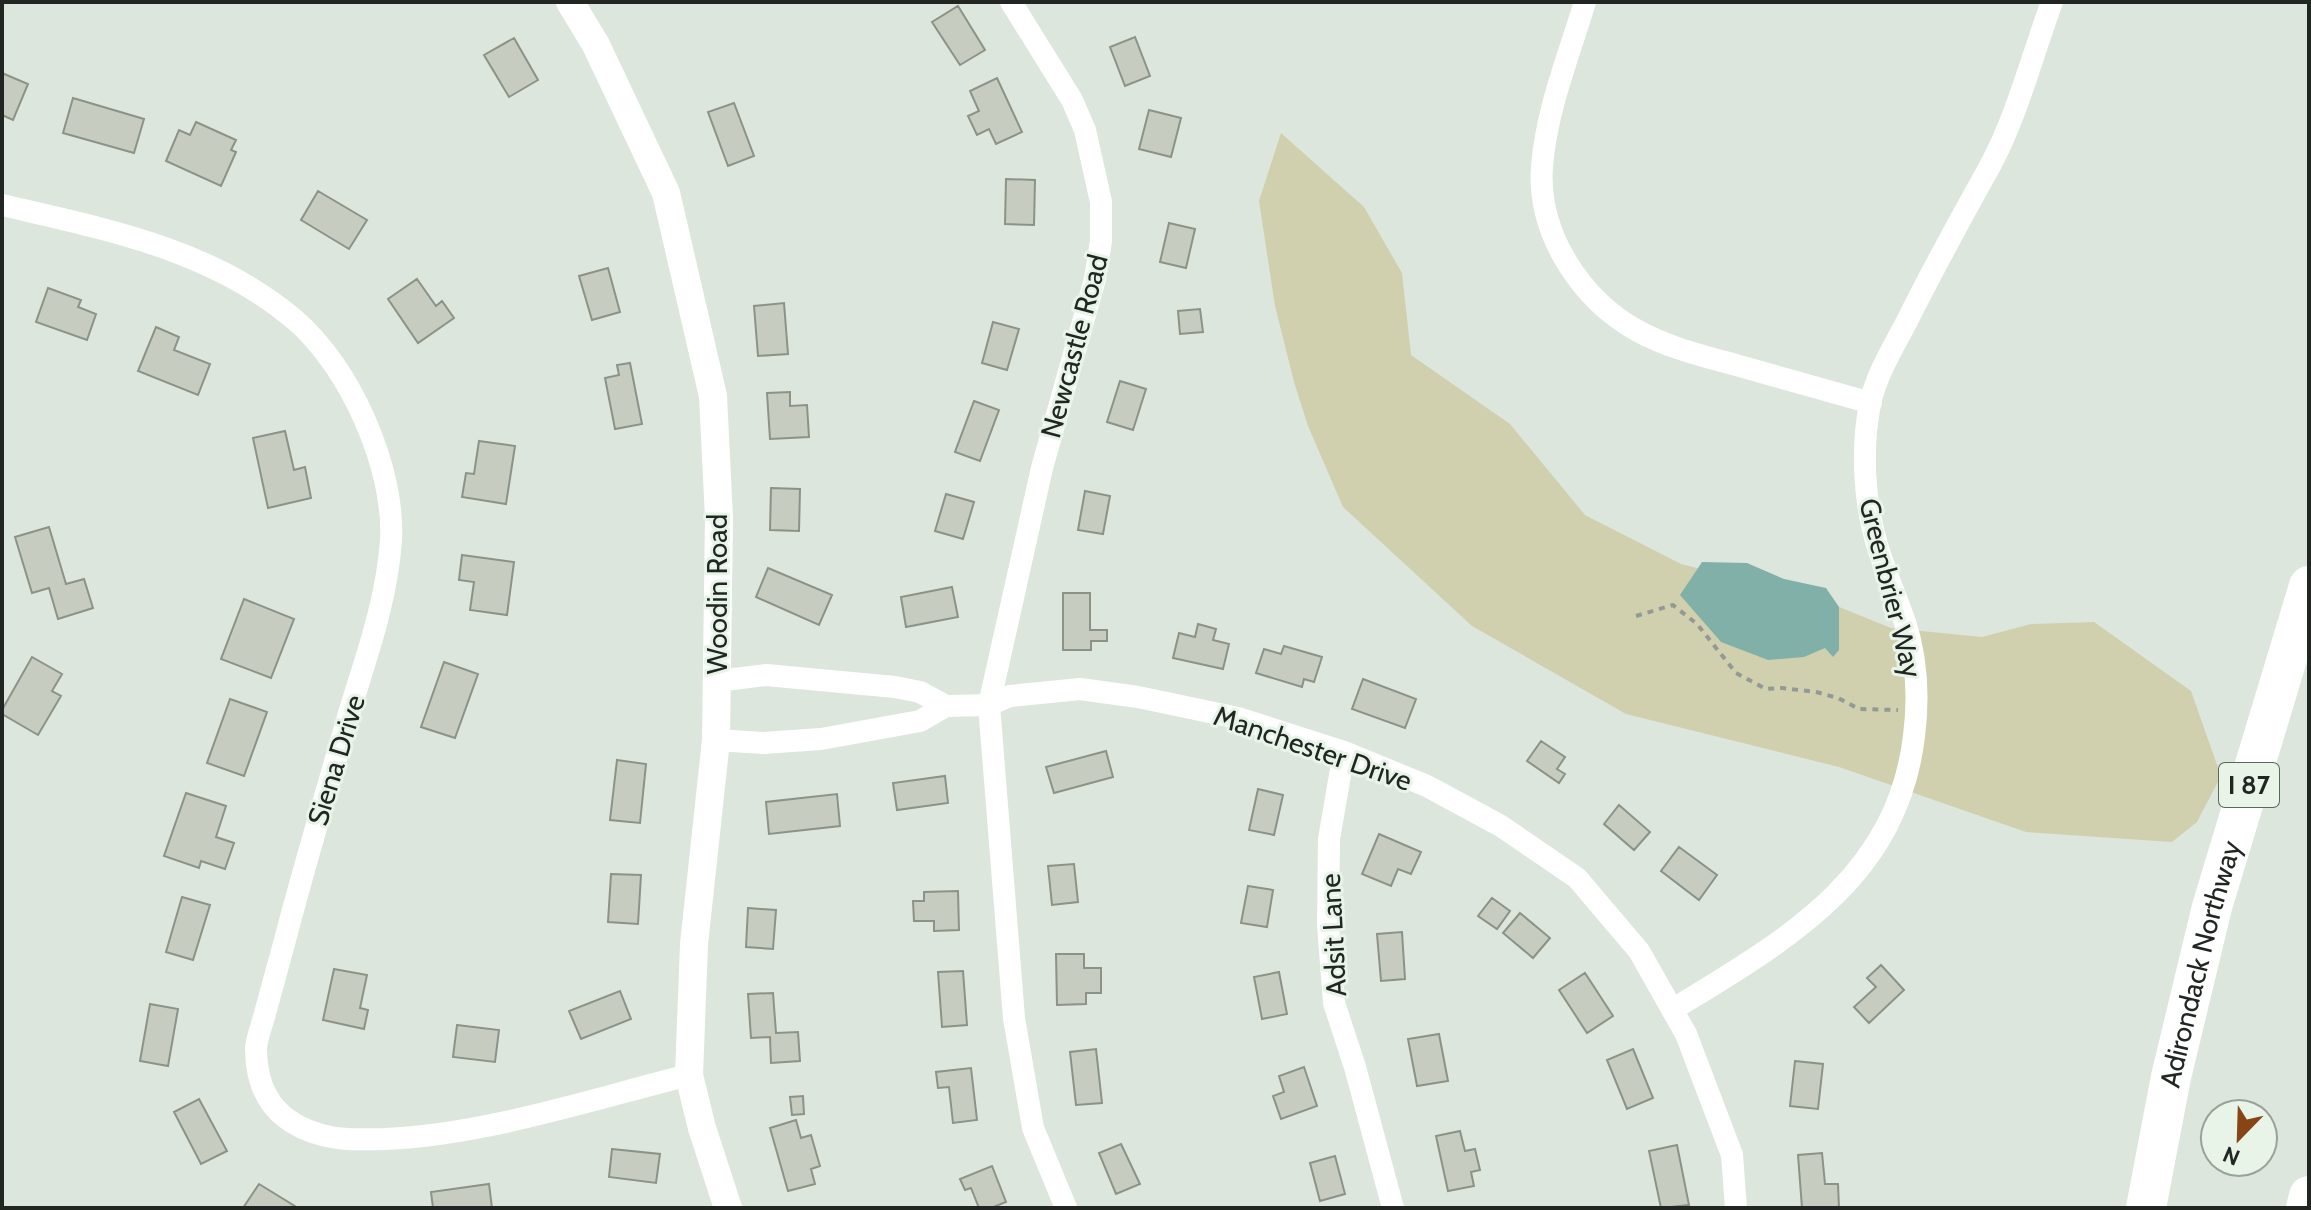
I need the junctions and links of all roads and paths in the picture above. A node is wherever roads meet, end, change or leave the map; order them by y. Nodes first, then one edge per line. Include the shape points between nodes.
1 (570, 2) edge
2 (1011, 2) edge
3 (1585, 2) edge
4 (2052, 2) edge
5 (2, 205) edge
6 (1871, 403) junction
7 (2309, 586) edge
8 (1636, 616) dead end
9 (717, 681) junction
10 (989, 705) junction
11 (946, 706) junction
12 (1916, 710) junction
13 (716, 740) junction
14 (1344, 752) junction
15 (2193, 985) junction
16 (1672, 1010) junction
17 (689, 1075) junction
18 (2309, 1196) edge
19 (728, 1208) edge
20 (1066, 1208) edge
21 (1393, 1208) edge
22 (1736, 1208) edge
23 (2120, 1208) edge
24 (2146, 1208) edge
25 (2306, 1208) edge

1 - 9 street, Woodin Road via 666,193 713,396 719,518
2 - 10 street, Newcastle Road via 1085,130 1101,202 1101,241 1042,468
3 - 6 street via 1548,126 1542,170 1550,228 1565,261 1586,289 1638,331 1680,349
4 - 6 street, Greenbrier Way via 1991,164 1894,345
5 - 17 street, Siena Drive via 178,251 251,288 321,346 366,418 389,500 391,539 382,603 256,1046 262,1085 280,1116 324,1136 349,1140 416,1137
6 - 12 street, Greenbrier Way via 1866,496 1917,674
7 - 15 highway, Adirondack Northway / I 87
8 - 12 path via 1673,605 1697,624 1736,673 1766,689 1816,692 1859,709
9 - 11 street, Manchester Drive via 766,675 895,687 920,692
9 - 13 street, Woodin Road
10 - 11 street, Manchester Drive
10 - 14 street, Manchester Drive via 1010,696 1080,689 1238,718
10 - 20 street via 1014,1018 1033,1128
11 - 13 street, Manchester Drive via 920,721 821,739
12 - 16 street, Greenbrier Way via 1904,788 1889,826 1864,861 1822,909 1789,936
13 - 17 street, Woodin Road via 694,944
14 - 16 street, Manchester Drive via 1440,793 1501,826 1577,878 1639,951
14 - 21 street, Adsit Lane via 1329,839 1334,1003
15 - 23 highway via 2174,1029
15 - 24 highway, Adirondack Northway / I 87
16 - 22 street, Manchester Drive via 1732,1155
17 - 19 street, Woodin Road
18 - 25 highway

